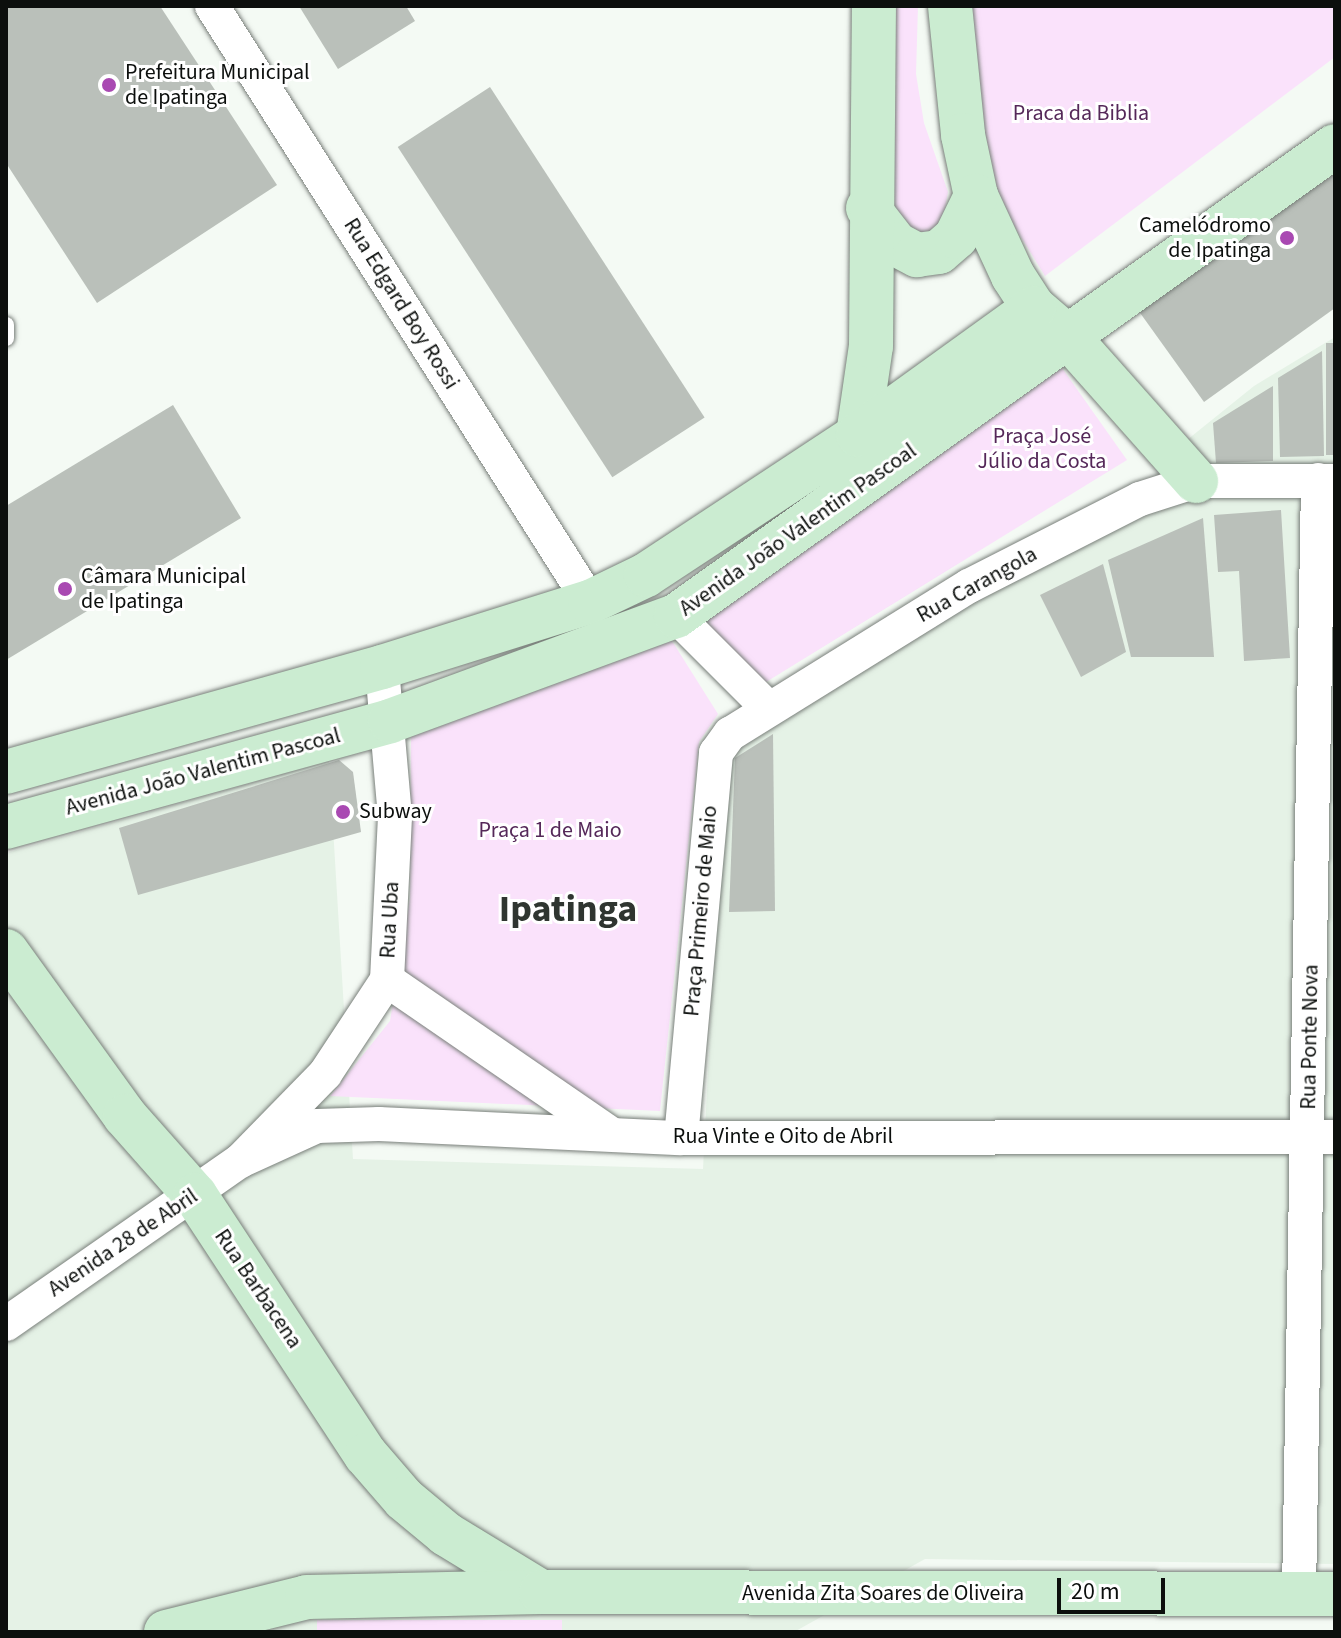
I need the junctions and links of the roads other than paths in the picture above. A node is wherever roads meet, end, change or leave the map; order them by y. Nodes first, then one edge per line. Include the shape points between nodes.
1 (212, 6) edge
2 (874, 6) edge
3 (950, 6) edge
4 (1335, 146) edge
5 (976, 196) junction
6 (868, 208) junction
7 (1034, 308) junction
8 (6, 325) edge
9 (6, 338) edge
10 (1070, 339) junction
11 (858, 435) junction
12 (1326, 480) edge
13 (1196, 481) junction
14 (590, 602) junction
15 (676, 616) junction
16 (382, 667) junction
17 (767, 707) junction
18 (390, 721) junction
19 (6, 772) edge
20 (6, 827) edge
21 (6, 951) edge
22 (387, 980) junction
23 (611, 1134) junction
24 (1322, 1137) edge
25 (681, 1138) junction
26 (240, 1161) junction
27 (195, 1195) junction
28 (9, 1314) edge
29 (541, 1592) junction
30 (1317, 1594) edge
31 (623, 1595) junction
32 (296, 1615) edge
33 (166, 1632) edge
34 (652, 1632) edge

1 - 14 street, Rua Edgard Boy Rossi
2 - 6 street
3 - 5 street via 959,111
4 - 10 street, Avenida João Valentim Pascoal
5 - 6 street via 956,237 939,252 917,255 896,244
5 - 7 street
6 - 11 street via 871,346
7 - 10 street
7 - 11 street, Avenida João Valentim Pascoal
8 - 9 lane
10 - 13 street
10 - 15 street, Avenida João Valentim Pascoal
11 - 14 street, Avenida João Valentim Pascoal via 646,575
12 - 13 street, Rua Carangola
12 - 24 street, Rua Ponte Nova
13 - 17 street, Rua Carangola via 1140,499 969,586
14 - 16 street, Avenida João Valentim Pascoal
15 - 17 street
15 - 18 street, Avenida João Valentim Pascoal
16 - 18 street, Rua Uba
16 - 19 street, Avenida João Valentim Pascoal
17 - 25 street, Praça Primeiro de Maio via 730,734 716,753
18 - 20 street, Avenida João Valentim Pascoal
18 - 22 street, Rua Uba via 395,817
21 - 27 street, Rua Barbacena via 125,1116
22 - 23 street
22 - 26 street, Rua Uba via 325,1074
23 - 25 street, Rua Vinte e Oito de Abril
23 - 26 street, Rua Vinte e Oito de Abril via 317,1126
24 - 25 street, Rua Vinte e Oito de Abril
24 - 30 street, Rua Ponte Nova
26 - 27 street, Avenida 28 de Abril
27 - 28 street, Avenida 28 de Abril
27 - 29 street, Rua Barbacena via 366,1455 394,1488 446,1534
29 - 31 street, Avenida Zita Soares de Oliveira
29 - 32 street, Avenida Zita Soares de Oliveira
30 - 31 street, Avenida Zita Soares de Oliveira
31 - 34 street
32 - 33 street, Avenida Zita Soares de Oliveira

